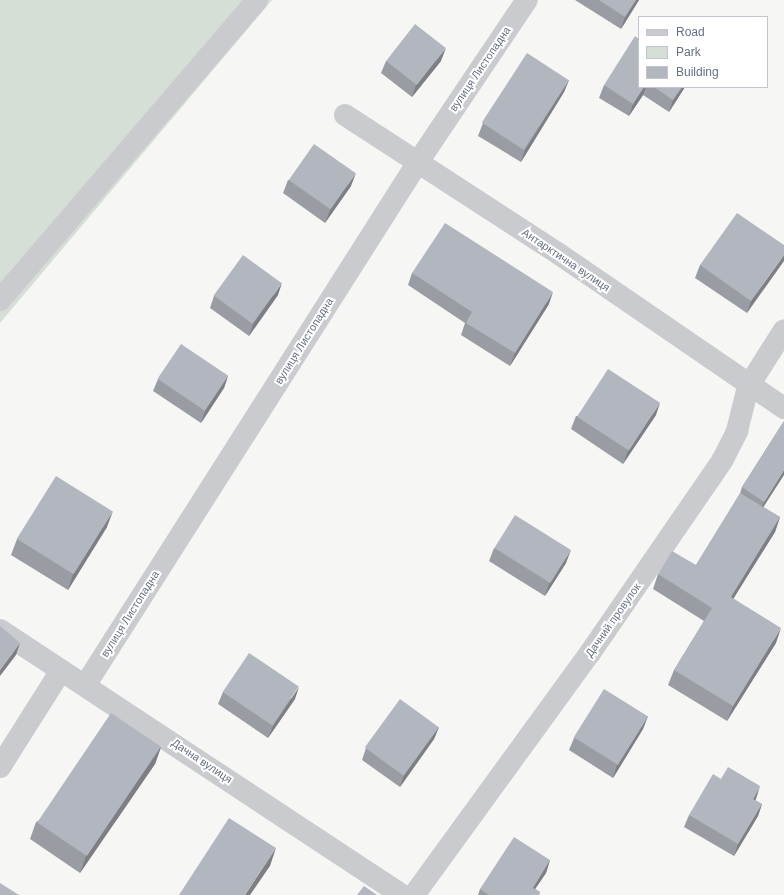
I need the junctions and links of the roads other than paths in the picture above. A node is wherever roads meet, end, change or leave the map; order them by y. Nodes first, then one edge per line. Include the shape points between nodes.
1 (257, 0) edge
2 (527, 0) edge
3 (345, 115) dead end
4 (418, 162) junction
5 (3, 290) edge
6 (784, 330) edge
7 (748, 387) junction
8 (784, 408) edge
9 (0, 630) edge
10 (60, 672) junction
11 (86, 684) junction
12 (0, 767) edge
13 (402, 895) edge
14 (414, 895) edge

1 - 5 street
2 - 4 street, вулиця Листопадна
3 - 4 street, Антарктична вулиця
4 - 7 street, Антарктична вулиця via 559,254
4 - 11 street, вулиця Листопадна
6 - 7 street, Дачний провулок
7 - 8 street, Антарктична вулиця
7 - 14 street, Дачний провулок via 738,431 722,461 590,653
9 - 10 street, Дачна вулиця
10 - 11 street, Дачна вулиця
10 - 12 street
11 - 13 street, Дачна вулиця

